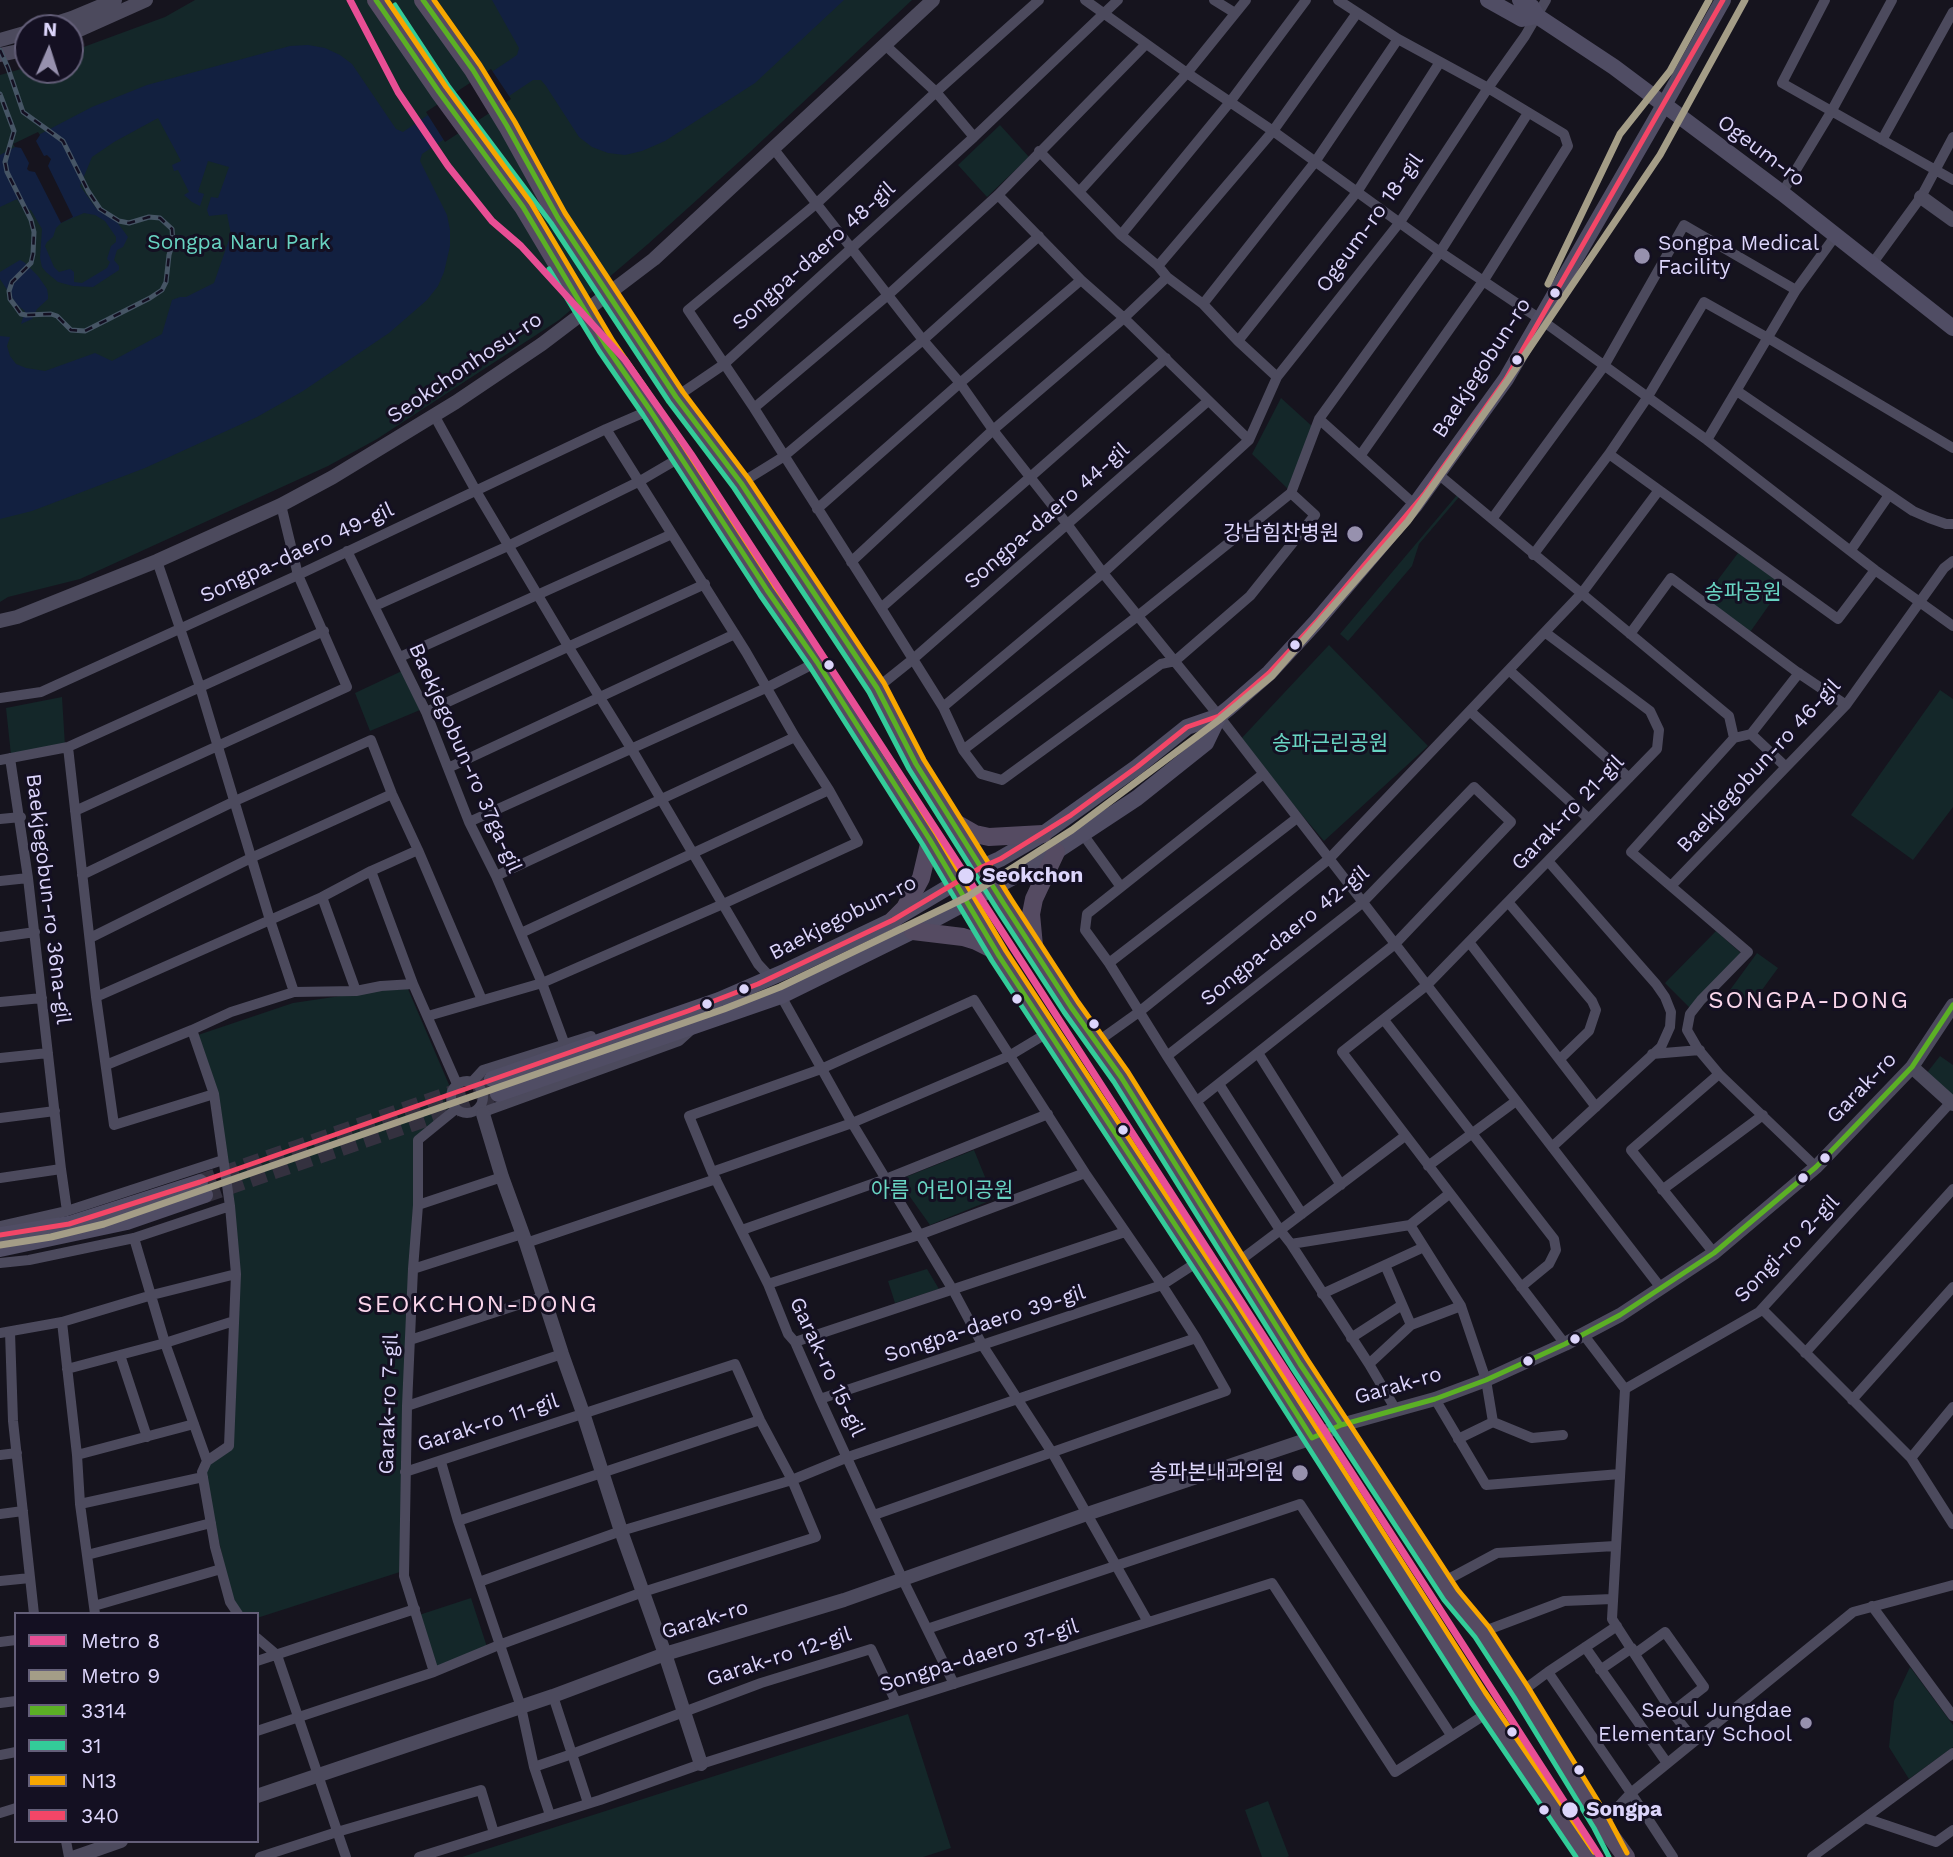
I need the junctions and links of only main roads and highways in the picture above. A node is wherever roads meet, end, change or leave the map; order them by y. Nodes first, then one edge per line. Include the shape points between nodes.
1 (376, 0) edge
2 (423, 0) edge
3 (1488, 0) edge
4 (1520, 0) edge
5 (1723, 0) edge
6 (1537, 16) junction
7 (1664, 105) junction
8 (1953, 328) edge
9 (1219, 716) junction
10 (951, 820) junction
11 (1043, 834) junction
12 (930, 840) junction
13 (1056, 852) junction
14 (982, 867) junction
15 (955, 883) junction
16 (994, 887) junction
17 (967, 902) junction
18 (893, 920) junction
19 (912, 931) junction
20 (1034, 950) junction
21 (996, 951) junction
22 (692, 1019) junction
23 (495, 1087) tunnel mouth
24 (0, 1235) edge
25 (0, 1249) edge
26 (1602, 1824) junction
27 (1587, 1857) edge
28 (1619, 1857) edge
29 (1626, 1857) edge

1 - 12 main road via 523,207 606,346
2 - 10 main road via 473,70 558,218 608,294 877,688
3 - 6 main road, Ogeum-ro via 1522,19
4 - 6 main road, Ogeum-ro
5 - 7 main road, Baekjegobun-ro
6 - 7 main road, Ogeum-ro
7 - 8 main road, Ogeum-ro
7 - 9 main road, Baekjegobun-ro via 1506,379 1438,474 1316,622 1269,673
9 - 11 main road, Baekjegobun-ro via 1187,727
9 - 13 main road, Baekjegobun-ro via 1196,753
10 - 11 main road via 989,837
10 - 14 main road
11 - 14 main road, Baekjegobun-ro
12 - 15 main road
12 - 18 main road via 921,877 905,908
13 - 16 main road, Baekjegobun-ro
13 - 20 main road via 1034,899
14 - 15 main road, Baekjegobun-ro
14 - 16 main road
15 - 17 main road
15 - 18 main road, Baekjegobun-ro
16 - 17 main road, Baekjegobun-ro
16 - 20 main road
17 - 19 main road, Baekjegobun-ro
17 - 21 main road
18 - 22 main road, Baekjegobun-ro
19 - 21 main road via 963,937
19 - 22 main road, Baekjegobun-ro via 781,996
20 - 26 main road via 1451,1595 1521,1692
21 - 27 main road
22 - 23 main road, Baekjegobun-ro
24 - 25 main road via 69,1223 202,1189 127,1222
26 - 28 main road
26 - 29 main road

